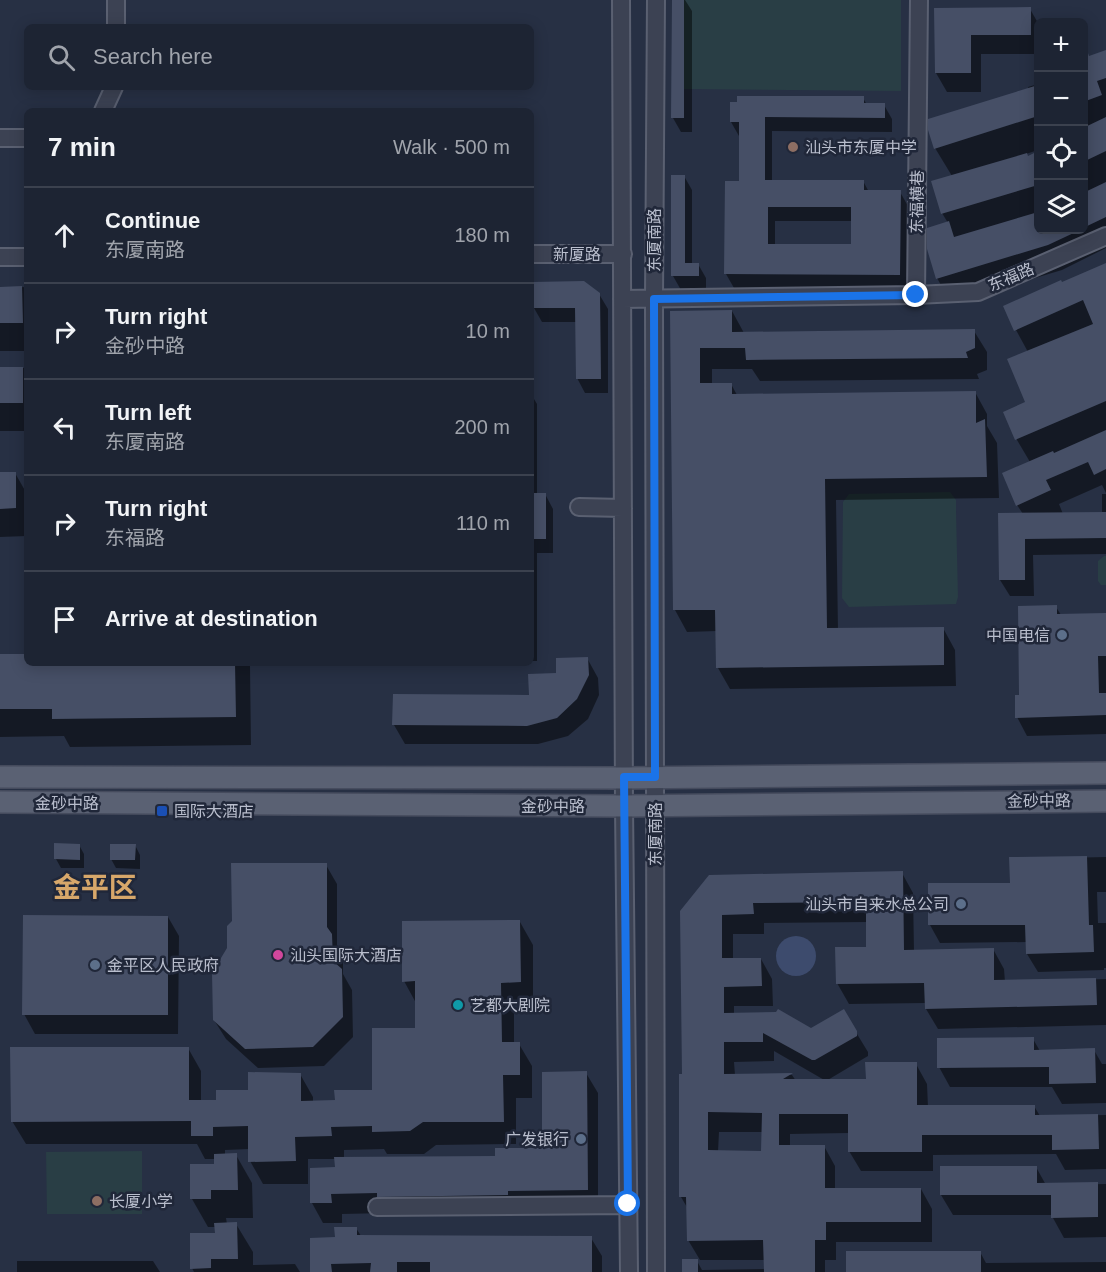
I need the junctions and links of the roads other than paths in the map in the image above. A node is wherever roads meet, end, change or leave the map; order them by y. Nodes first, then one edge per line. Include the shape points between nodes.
1 (116, 0) edge
2 (621, 0) edge
3 (656, 0) edge
4 (919, 0) edge
5 (116, 24) edge
6 (113, 90) edge
7 (104, 108) edge
8 (0, 138) edge
9 (24, 138) edge
10 (1106, 236) edge
11 (534, 254) edge
12 (623, 254) junction
13 (0, 257) edge
14 (24, 257) edge
15 (916, 295) junction
16 (622, 298) junction
17 (654, 299) junction
18 (579, 507) dead end
19 (623, 508) junction
20 (1106, 773) edge
21 (0, 777) edge
22 (624, 777) junction
23 (655, 777) junction
24 (1106, 801) edge
25 (0, 802) edge
26 (624, 806) junction
27 (655, 806) junction
28 (628, 1204) junction
29 (377, 1207) dead end
30 (629, 1272) edge
31 (656, 1272) edge

1 - 5 street
2 - 12 street, 东厦南路
3 - 17 street, 东厦南路
4 - 15 street, 东福横巷
6 - 7 street
8 - 9 street
10 - 15 street, 东福路 via 978,292
11 - 12 street, 新厦路
12 - 16 street, 东厦南路
13 - 14 street
15 - 17 street, 东福路
16 - 17 street, 东福路
16 - 19 street, 东厦南路
17 - 23 street, 东厦南路
18 - 19 street
19 - 22 street, 东厦南路
20 - 23 main road, 金砂中路
21 - 22 main road, 金砂中路
22 - 23 main road, 金砂中路
22 - 26 street, 东厦南路
23 - 27 street, 东厦南路
24 - 27 main road, 金砂中路
25 - 26 main road, 金砂中路
26 - 27 main road, 金砂中路
26 - 28 street, 东厦南路
27 - 31 street, 东厦南路
28 - 29 street
28 - 30 street, 东厦南路

